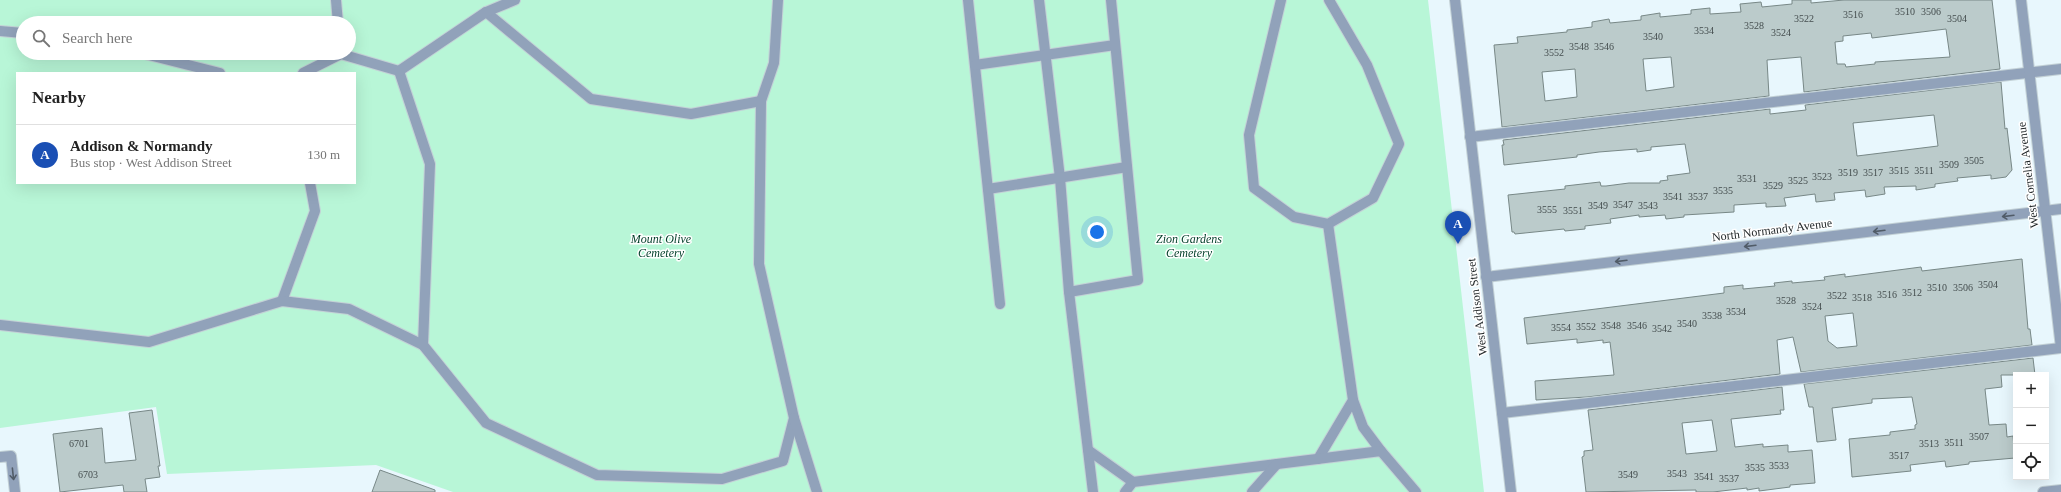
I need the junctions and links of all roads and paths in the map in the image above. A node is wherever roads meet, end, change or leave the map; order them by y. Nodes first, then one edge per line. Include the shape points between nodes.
1 (336, 0) edge
2 (515, 0) edge
3 (778, 0) edge
4 (968, 0) edge
5 (1039, 0) edge
6 (1111, 0) edge
7 (1281, 0) edge
8 (1329, 0) edge
9 (1454, 0) edge
10 (2021, 0) edge
11 (486, 12) junction
12 (337, 16) edge
13 (0, 31) edge
14 (16, 32) edge
15 (1115, 45) junction
16 (1046, 56) junction
17 (356, 58) edge
18 (169, 60) edge
19 (328, 60) edge
20 (975, 65) junction
21 (2061, 69) edge
22 (399, 71) junction
23 (216, 72) edge
24 (305, 72) edge
25 (2029, 73) junction
26 (761, 101) junction
27 (1470, 137) junction
28 (1127, 167) junction
29 (1060, 178) junction
30 (310, 184) edge
31 (988, 189) junction
32 (2061, 209) edge
33 (2045, 211) junction
34 (1328, 224) junction
35 (1486, 277) junction
36 (1069, 292) junction
37 (282, 301) junction
38 (1000, 304) dead end
39 (0, 325) edge
40 (423, 345) junction
41 (2061, 348) edge
42 (1353, 400) junction
43 (1502, 413) junction
44 (794, 418) junction
45 (1088, 450) junction
46 (1381, 451) junction
47 (0, 457) edge
48 (1318, 459) junction
49 (1277, 464) junction
50 (1133, 482) junction
51 (2061, 490) edge
52 (15, 492) edge
53 (817, 492) edge
54 (1093, 492) edge
55 (1125, 492) edge
56 (1252, 492) edge
57 (1416, 492) edge
58 (1511, 492) edge
59 (2042, 492) edge

1 - 12 street
2 - 11 street
3 - 26 street via 774,63
4 - 20 street
5 - 16 street
6 - 15 street
7 - 34 street via 1249,135 1254,188 1294,217
8 - 34 street via 1367,65 1398,144 1373,198
9 - 27 street, West Addison Street
10 - 25 street, West Cornelia Avenue
11 - 22 street
11 - 26 street via 591,99 691,114
13 - 14 street
15 - 16 street
15 - 28 street
16 - 20 street
16 - 29 street
17 - 22 street
18 - 23 street
19 - 24 street
20 - 31 street
21 - 25 street
22 - 40 street via 430,164
25 - 27 street
25 - 33 street, West Cornelia Avenue
26 - 44 street via 759,264
27 - 35 street, West Addison Street
28 - 29 street
28 - 36 street via 1138,280
29 - 31 street
29 - 36 street
30 - 37 street via 315,211
31 - 38 street
32 - 33 street, North Normandy Avenue
33 -> 35 street, North Normandy Avenue
33 - 41 street, West Cornelia Avenue
34 - 42 street
35 - 43 street, West Addison Street
36 - 45 street
37 - 39 street via 149,342
37 - 40 street via 349,309
40 - 44 street via 486,423 597,475 722,479 783,461
41 - 43 street
42 - 46 street via 1363,427
42 - 48 street
43 - 58 street, West Addison Street
44 - 53 street
45 - 50 street
45 - 54 street
46 - 48 street
46 - 57 street
47 -> 52 street via 11,456
48 - 49 street
49 - 50 street
49 - 56 street
50 - 55 street
51 - 59 street

